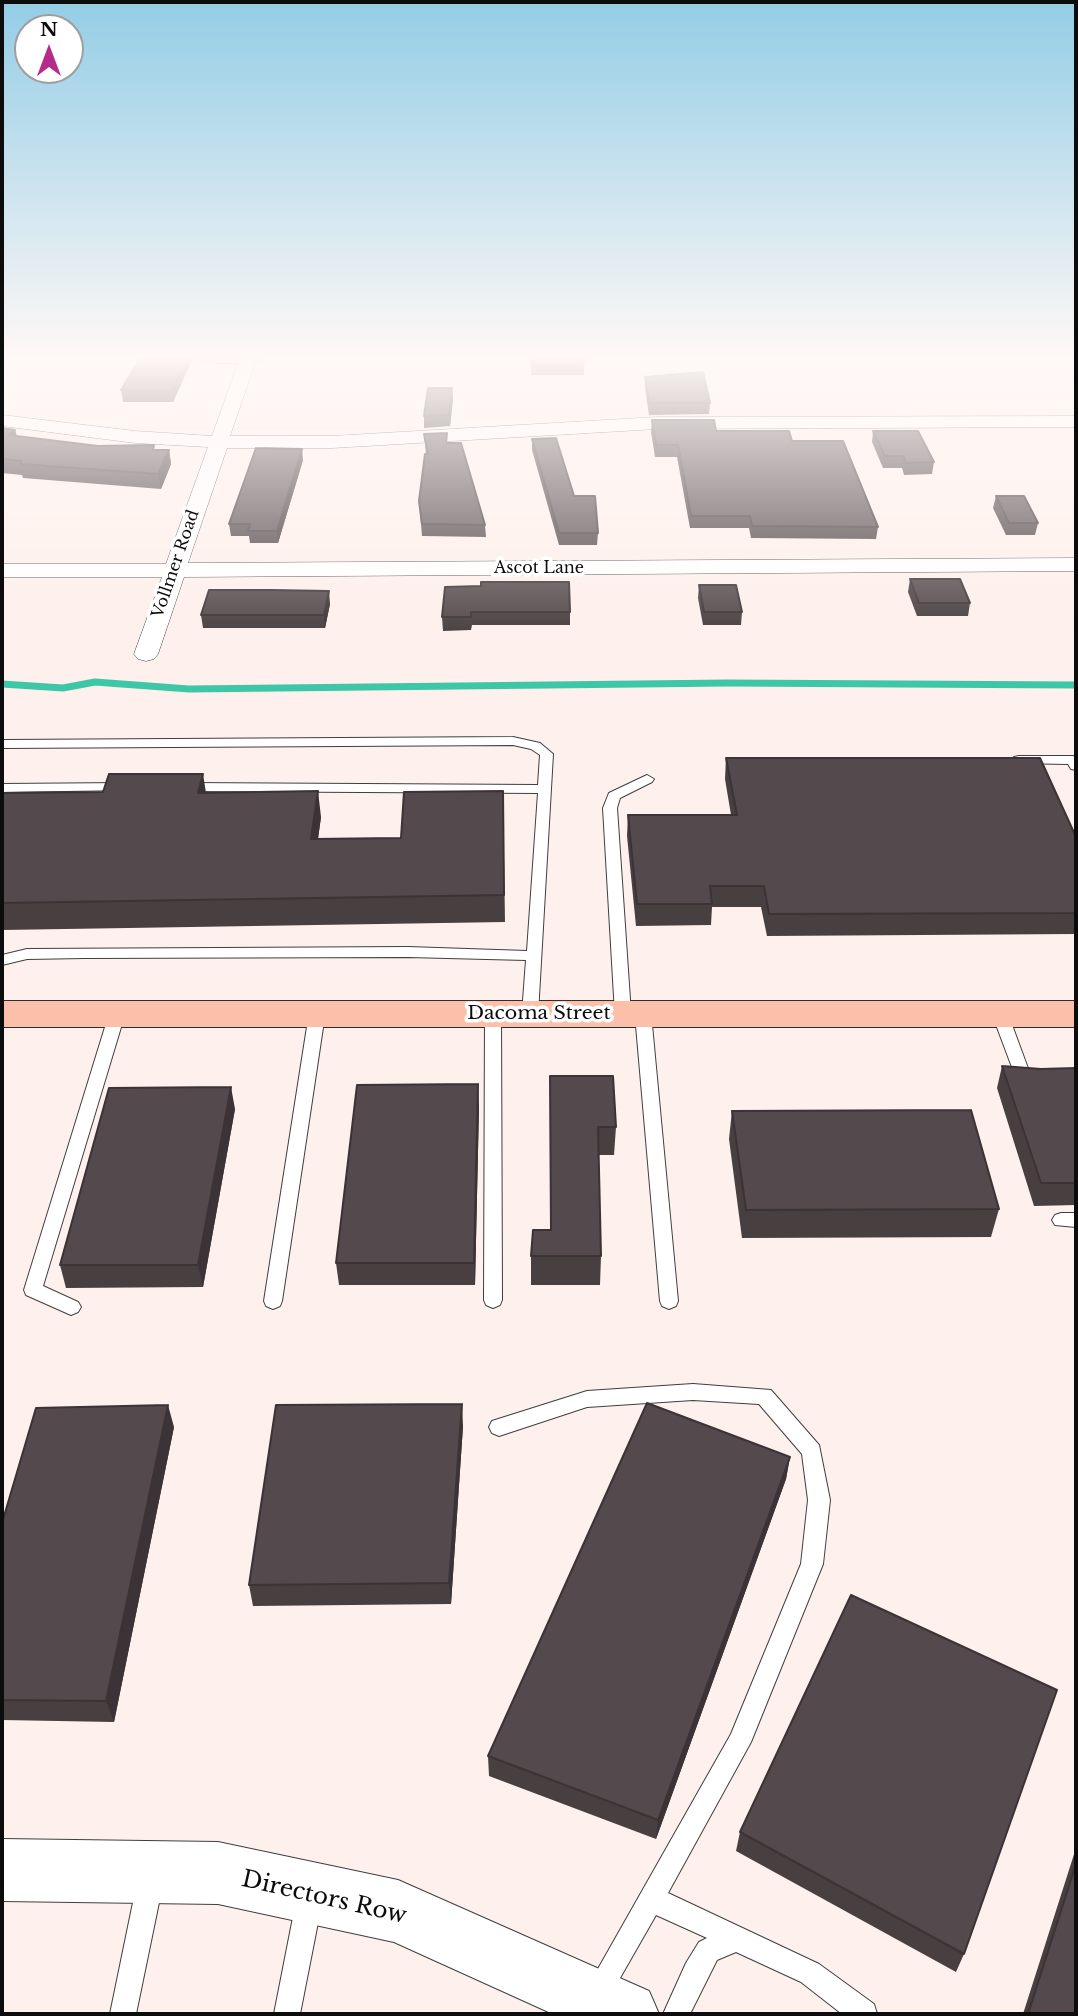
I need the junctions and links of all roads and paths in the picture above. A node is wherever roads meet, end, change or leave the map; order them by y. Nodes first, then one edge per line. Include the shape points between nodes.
1 (217, 449) edge
2 (1076, 565) edge
3 (174, 570) junction
4 (2, 571) edge
5 (146, 654) dead end
6 (2, 744) edge
7 (1004, 760) edge
8 (1076, 766) edge
9 (647, 779) dead end
10 (140, 787) edge
11 (167, 787) edge
12 (2, 788) edge
13 (545, 789) junction
14 (533, 956) junction
15 (2, 960) edge
16 (2, 1014) edge
17 (117, 1014) junction
18 (317, 1014) junction
19 (511, 1014) junction
20 (633, 1014) junction
21 (1000, 1014) junction
22 (1076, 1014) edge
23 (1076, 1081) edge
24 (494, 1300) dead end
25 (272, 1301) dead end
26 (669, 1301) dead end
27 (71, 1307) dead end
28 (499, 1427) dead end
29 (2, 1870) edge
30 (152, 1871) junction
31 (311, 1892) junction
32 (651, 1899) junction
33 (737, 1939) junction
34 (610, 2006) edge
35 (123, 2014) edge
36 (287, 2014) edge
37 (676, 2014) edge
38 (863, 2014) edge

1 - 3 street, Vollmer Road
2 - 3 street, Ascot Lane
3 - 4 street, Ascot Lane
3 - 5 street, Vollmer Road
6 - 13 lane via 513,741 547,754
7 - 8 lane via 1073,760
9 - 20 lane via 614,796 610,808
10 - 12 lane
11 - 13 lane
13 - 14 lane
14 - 15 lane via 84,953 27,954
14 - 19 lane
16 - 17 main road, Dacoma Street
17 - 18 main road, Dacoma Street
17 - 27 lane via 33,1290
18 - 19 main road, Dacoma Street
18 - 25 lane
19 - 20 main road, Dacoma Street
19 - 24 lane
20 - 21 main road, Dacoma Street
20 - 26 lane
21 - 22 main road, Dacoma Street
21 - 23 lane via 1027,1079
28 - 32 lane via 587,1399 693,1392 764,1396 812,1451 819,1500 812,1564 739,1742
29 - 30 street, Directors Row
30 - 31 street, Directors Row via 218,1873
30 - 35 lane
31 - 34 street, Directors Row via 398,1911
31 - 36 lane
32 - 33 lane
32 - 34 lane
33 - 37 lane via 708,1951
33 - 38 lane via 810,1973

